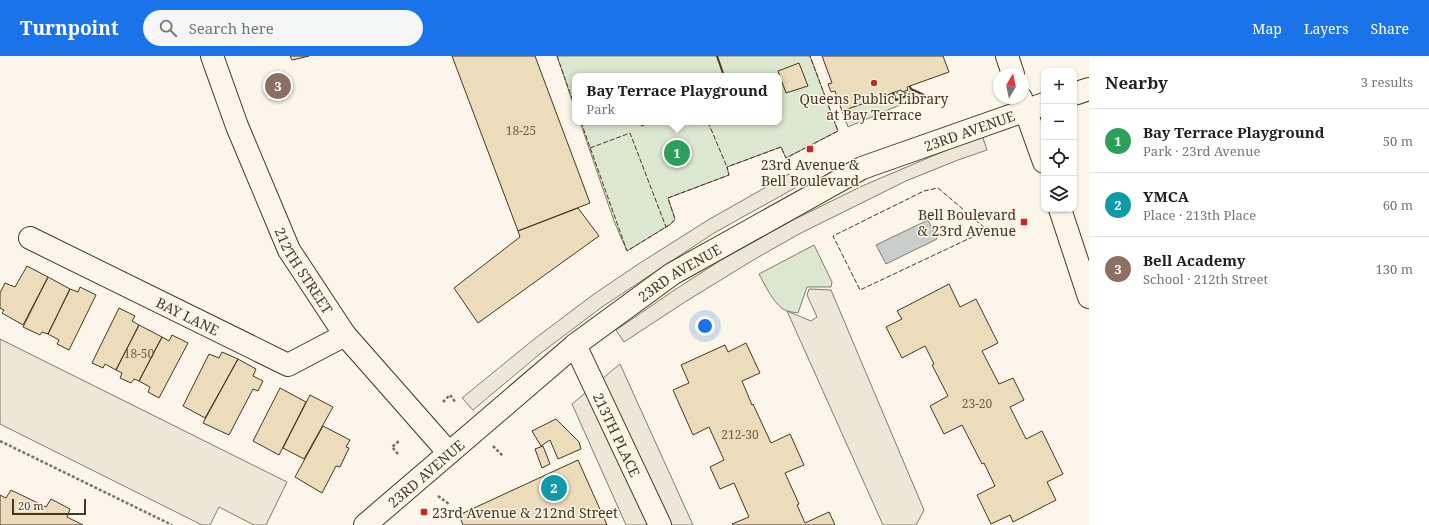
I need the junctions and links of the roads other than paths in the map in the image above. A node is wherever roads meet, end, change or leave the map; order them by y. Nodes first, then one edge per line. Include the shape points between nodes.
1 (212, 56) edge
2 (1007, 56) edge
3 (1011, 68) edge
4 (1089, 89) edge
5 (1077, 93) edge
6 (1030, 104) edge
7 (1041, 150) edge
8 (1061, 212) edge
9 (30, 238) dead end
10 (1089, 297) edge
11 (345, 336) junction
12 (575, 345) junction
13 (449, 453) junction
14 (365, 525) edge
15 (660, 525) edge

1 - 11 street, 212TH STREET via 237,126 289,250
2 - 3 street
4 - 5 street
6 - 7 street
6 - 12 street, 23RD AVENUE via 862,168 672,274
8 - 10 street
9 - 11 street, BAY LANE via 288,366
11 - 13 street, 212TH STREET
12 - 13 street, 23RD AVENUE
12 - 15 street, 213TH PLACE
13 - 14 street, 23RD AVENUE

